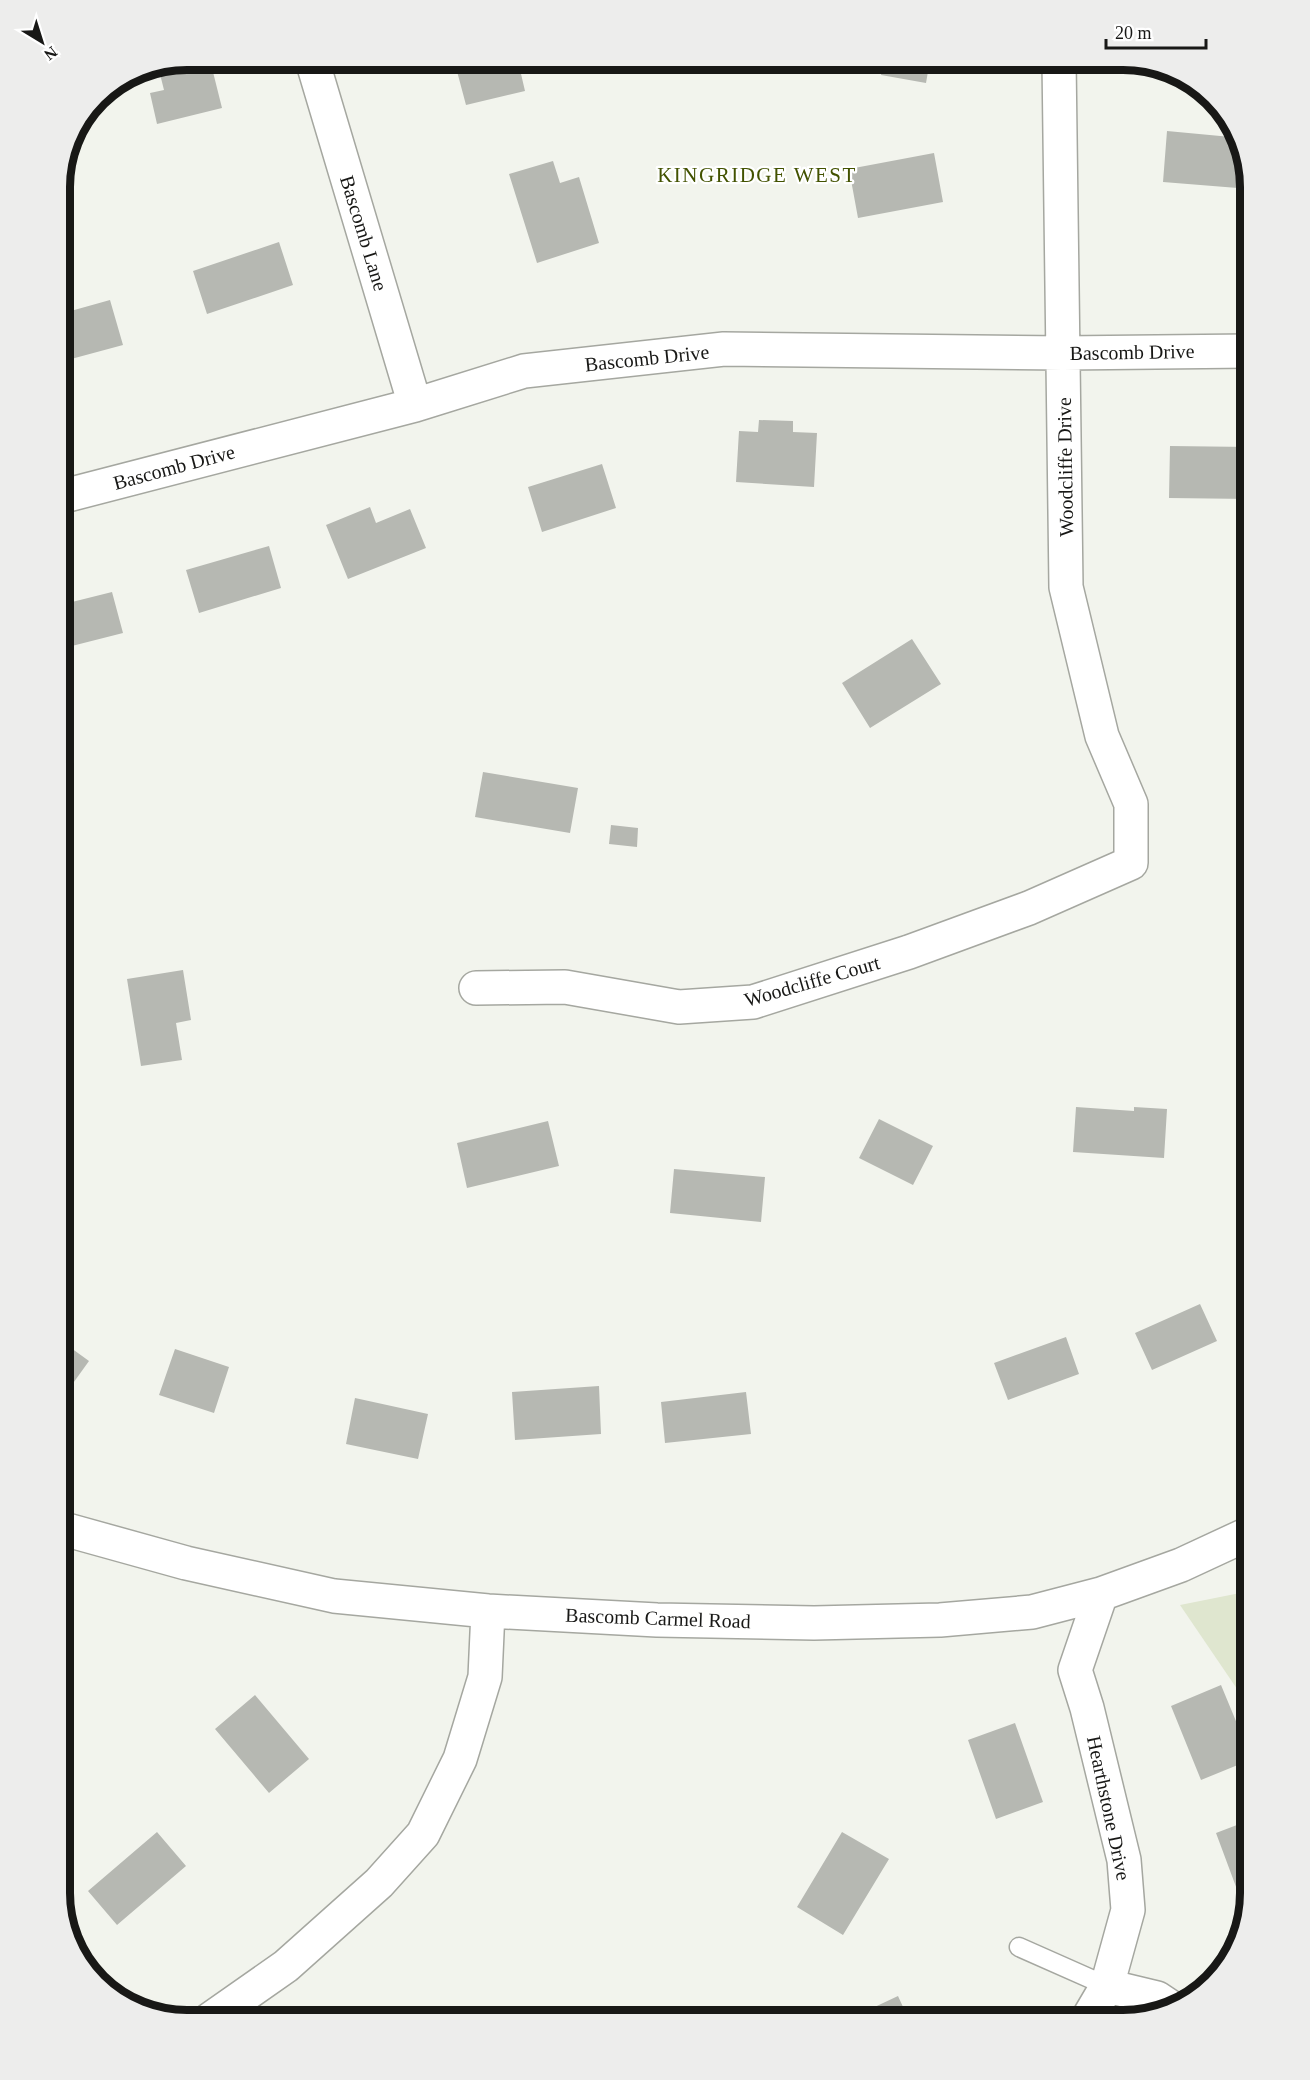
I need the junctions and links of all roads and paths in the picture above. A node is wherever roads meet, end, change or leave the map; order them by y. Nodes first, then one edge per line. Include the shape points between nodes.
1 (315, 70) edge
2 (1059, 71) edge
3 (1240, 351) edge
4 (1063, 353) junction
5 (415, 405) junction
6 (71, 494) edge
7 (1131, 863) joint
8 (476, 988) dead end
9 (70, 1531) edge
10 (1240, 1538) edge
11 (1101, 1594) junction
12 (488, 1611) junction
13 (1019, 1947) dead end
14 (1107, 1986) junction
15 (1163, 2002) edge
16 (225, 2009) edge
17 (1093, 2010) edge

1 - 5 street, Bascomb Lane
2 - 4 street, Woodcliffe Drive
3 - 4 street, Bascomb Drive
4 - 5 street, Bascomb Drive via 724,349 524,371
4 - 7 street, Woodcliffe Drive via 1066,587 1102,736 1131,804
5 - 6 street, Bascomb Drive
7 - 8 street, Woodcliffe Court via 1018,912 753,1002 679,1007 565,987
9 - 12 street, Bascomb Carmel Road via 186,1563 334,1596
10 - 11 street, Bascomb Carmel Road via 1181,1565
11 - 12 street, Bascomb Carmel Road via 1032,1612 940,1620 657,1620
11 - 14 street, Hearthstone Drive via 1075,1670 1124,1860 1128,1910
12 - 16 street via 485,1677 460,1759 423,1834 379,1883 286,1966
13 - 14 lane
14 - 15 street
14 - 17 street, Hearthstone Drive

